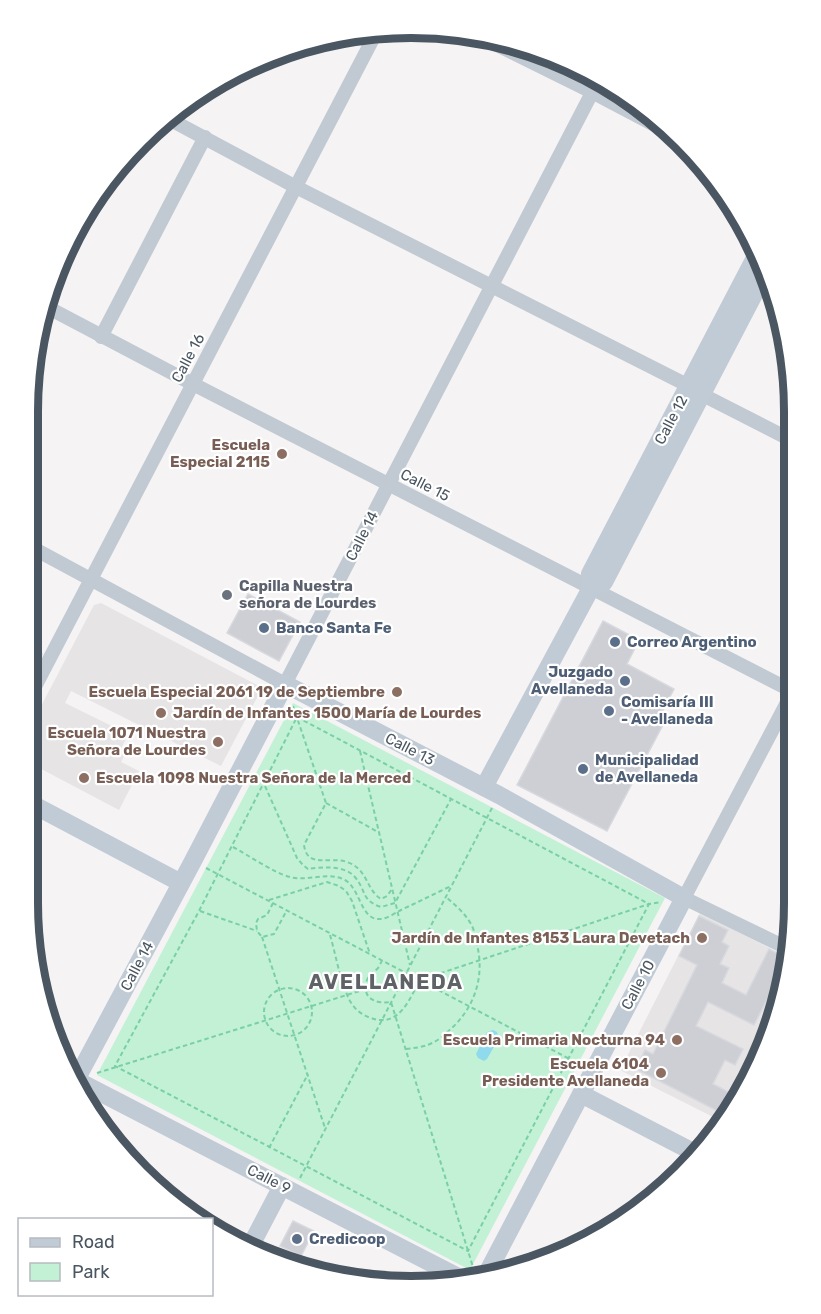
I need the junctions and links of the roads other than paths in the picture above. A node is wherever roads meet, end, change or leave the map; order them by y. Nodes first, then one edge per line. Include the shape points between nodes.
1 (372, 40) edge
2 (515, 52) edge
3 (594, 88) edge
4 (633, 111) edge
5 (175, 122) edge
6 (205, 137) junction
7 (296, 187) junction
8 (753, 263) edge
9 (760, 281) edge
10 (491, 287) junction
11 (51, 310) edge
12 (101, 337) junction
13 (193, 384) junction
14 (695, 390) junction
15 (784, 436) edge
16 (388, 485) junction
17 (38, 551) edge
18 (91, 580) junction
19 (591, 588) junction
20 (38, 681) edge
21 (285, 684) junction
22 (784, 688) edge
23 (784, 707) edge
24 (491, 791) junction
25 (38, 807) edge
26 (181, 883) junction
27 (684, 898) junction
28 (781, 946) edge
29 (79, 1073) edge
30 (84, 1085) edge
31 (581, 1094) junction
32 (690, 1150) edge
33 (288, 1189) junction
34 (254, 1241) edge
35 (477, 1270) edge
36 (467, 1272) edge

1 - 7 street, Calle 16
2 - 3 street
3 - 4 street
3 - 10 street, Calle 14
5 - 6 street
6 - 7 street
6 - 12 street
7 - 10 street
7 - 13 street, Calle 16
8 - 14 street, Calle 12
9 - 14 street, Calle 12
10 - 14 street
10 - 16 street, Calle 14
11 - 12 street, Calle 15
12 - 13 street, Calle 15
13 - 16 street, Calle 15
13 - 18 street, Calle 16
14 - 15 street
14 - 19 street, Calle 12 via 604,582
16 - 19 street, Calle 15
16 - 21 street, Calle 14
17 - 18 street, Calle 13
18 - 20 street, Calle 16
18 - 21 street, Calle 13
19 - 22 street, Calle 15
19 - 24 street, Calle 12
21 - 24 street, Calle 13
21 - 26 street, Calle 14
23 - 27 street, Calle 10
24 - 27 street, Calle 13
25 - 26 street
26 - 29 street, Calle 14
27 - 28 street, Calle 13
27 - 31 street, Calle 10
30 - 33 street, Calle 9
31 - 32 street
31 - 35 street, Calle 10
33 - 34 street
33 - 36 street, Calle 9

